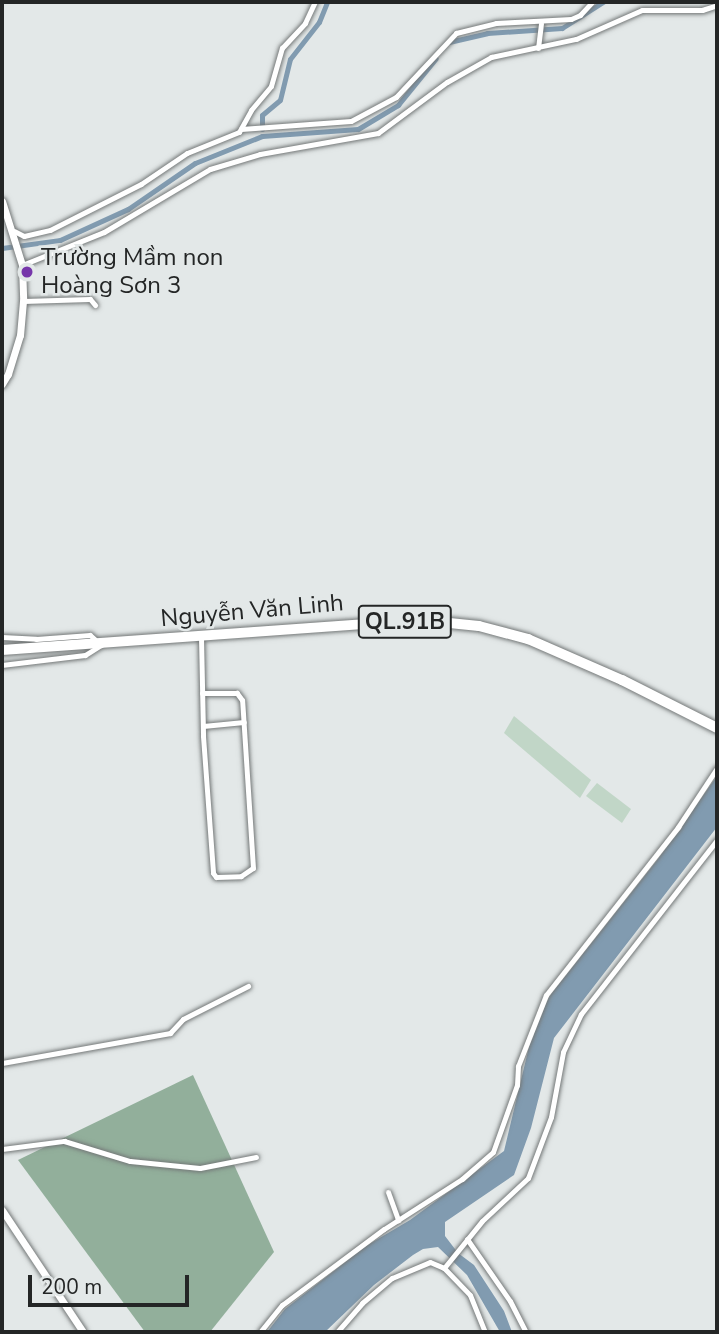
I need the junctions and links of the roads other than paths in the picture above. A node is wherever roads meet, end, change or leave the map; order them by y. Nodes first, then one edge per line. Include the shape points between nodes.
1 (315, 2) edge
2 (592, 2) edge
3 (717, 5) edge
4 (540, 26) junction
5 (538, 45) junction
6 (241, 129) junction
7 (2, 201) edge
8 (12, 227) junction
9 (22, 262) junction
10 (23, 301) junction
11 (95, 305) dead end
12 (2, 384) edge
13 (2, 637) edge
14 (201, 637) junction
15 (101, 645) junction
16 (2, 649) edge
17 (2, 665) edge
18 (202, 693) junction
19 (244, 722) junction
20 (203, 726) junction
21 (717, 728) edge
22 (717, 768) edge
23 (717, 840) edge
24 (248, 986) dead end
25 (2, 1063) edge
26 (2, 1149) edge
27 (256, 1157) dead end
28 (387, 1192) dead end
29 (2, 1210) edge
30 (398, 1220) junction
31 (466, 1241) junction
32 (444, 1268) junction
33 (83, 1332) edge
34 (260, 1332) edge
35 (337, 1332) edge
36 (485, 1332) edge
37 (526, 1332) edge

1 - 6 street via 301,28 282,48 271,86
2 - 4 street via 575,18
3 - 5 street via 702,10 642,10 576,39
4 - 5 street
4 - 6 street via 496,23 456,33 396,97 356,119
5 - 9 street via 480,62 378,133 260,154 210,169 104,232
6 - 8 street via 187,153 141,184 50,230 23,236
7 - 8 main road
8 - 9 main road
9 - 10 main road
10 - 11 street via 90,299
10 - 12 main road via 20,335
13 - 15 street via 90,635
14 - 15 highway, Nguyễn Văn Linh / QL.91B
14 - 18 street
14 - 21 highway, Nguyễn Văn Linh / QL.91B via 430,621 479,626 527,639
15 - 16 highway, Nguyễn Văn Linh / QL.91B
15 - 17 street via 85,655
18 - 19 street via 237,693
18 - 20 street
19 - 20 street
19 - 20 street via 253,868 241,876 216,877 214,873
22 - 30 street via 678,827 545,995 493,1152 462,1179
23 - 31 street via 581,1014 563,1052 551,1117 532,1170
24 - 25 street via 183,1019 170,1033
26 - 27 street via 64,1141 130,1161 208,1168
28 - 30 street
29 - 33 main road
30 - 34 street via 282,1305
31 - 32 street
31 - 37 street via 510,1301
32 - 35 street via 430,1262 392,1278
32 - 36 street via 470,1295

